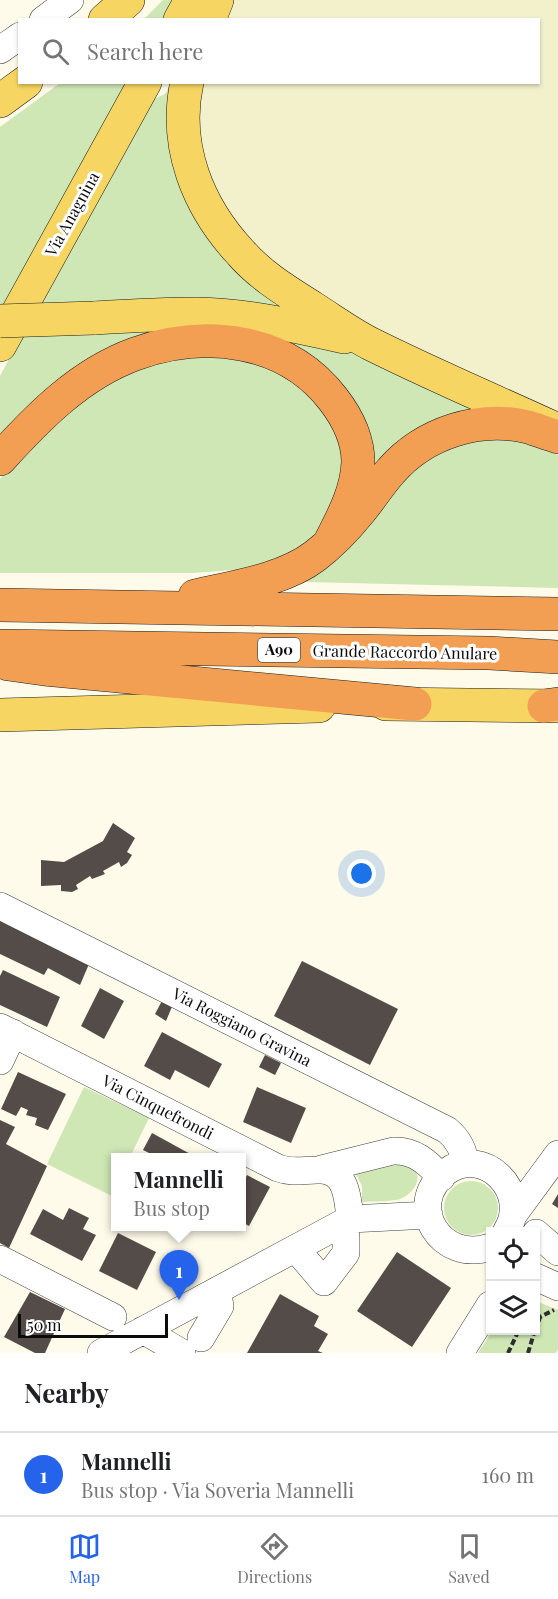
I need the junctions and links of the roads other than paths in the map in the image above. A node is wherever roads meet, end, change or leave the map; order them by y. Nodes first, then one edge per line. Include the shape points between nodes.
1 (70, 0) edge
2 (128, 0) edge
3 (191, 0) edge
4 (217, 0) edge
5 (46, 18) edge
6 (107, 18) edge
7 (181, 18) edge
8 (210, 18) edge
9 (18, 37) edge
10 (0, 50) edge
11 (23, 84) edge
12 (144, 84) edge
13 (187, 84) edge
14 (0, 102) edge
15 (0, 321) edge
16 (369, 343) junction
17 (0, 345) edge
18 (558, 430) edge
19 (558, 437) edge
20 (0, 459) edge
21 (330, 542) junction
22 (0, 605) edge
23 (152, 606) junction
24 (558, 614) edge
25 (0, 646) edge
26 (558, 657) edge
27 (0, 663) edge
28 (415, 704) junction
29 (553, 705) edge
30 (0, 716) edge
31 (0, 906) edge
32 (7, 1030) edge
33 (0, 1060) edge
34 (558, 1153) edge
35 (465, 1164) junction
36 (321, 1170) junction
37 (494, 1171) junction
38 (441, 1178) junction
39 (347, 1220) junction
40 (510, 1223) edge
41 (432, 1224) junction
42 (540, 1236) edge
43 (296, 1249) junction
44 (486, 1250) edge
45 (558, 1252) edge
46 (0, 1259) edge
47 (540, 1279) edge
48 (558, 1287) edge
49 (217, 1291) junction
50 (486, 1311) edge
51 (113, 1317) dead end
52 (143, 1330) junction
53 (192, 1346) edge
54 (101, 1353) edge
55 (460, 1353) edge

1 - 5 street
2 - 6 main road
3 - 7 main road
4 - 8 main road
9 - 10 street
11 - 14 main road
12 - 17 main road, Via Anagnina
13 - 16 main road via 186,150 196,186 218,224 261,271
15 - 16 main road, bridge via 198,314 284,324
16 - 18 main road
19 - 21 highway via 527,427 479,424 434,438 392,469
20 - 21 highway via 63,396 119,361 180,343 252,346 308,373 338,405 351,430 357,447 357,475 348,507
21 - 23 highway via 315,556 283,573
22 - 23 highway
23 - 24 highway
25 - 26 highway, Grande Raccordo Anulare / A90
27 - 28 highway
28 - 29 main road
28 - 30 main road
31 - 35 street, Via Roggiano Gravina via 447,1130 461,1147
32 - 33 street
32 - 36 street, Via Cinquefrondi via 278,1168 291,1172
34 - 37 street via 541,1162
34 - 40 street
35 - 37 street
35 - 38 street
36 - 38 street, Via Cinquefrondi via 405,1151 419,1157
36 - 39 street via 331,1172 345,1187
37 - 40 street via 510,1191 514,1206
38 - 41 street via 428,1203
39 - 41 street
39 - 43 street
39 - 43 street via 346,1253 324,1282
41 - 44 street via 449,1244
42 - 45 street
43 - 49 street
46 - 51 street
47 - 48 street
49 - 52 street
49 - 53 street via 220,1306
50 - 55 street
52 - 53 street
52 - 54 street

